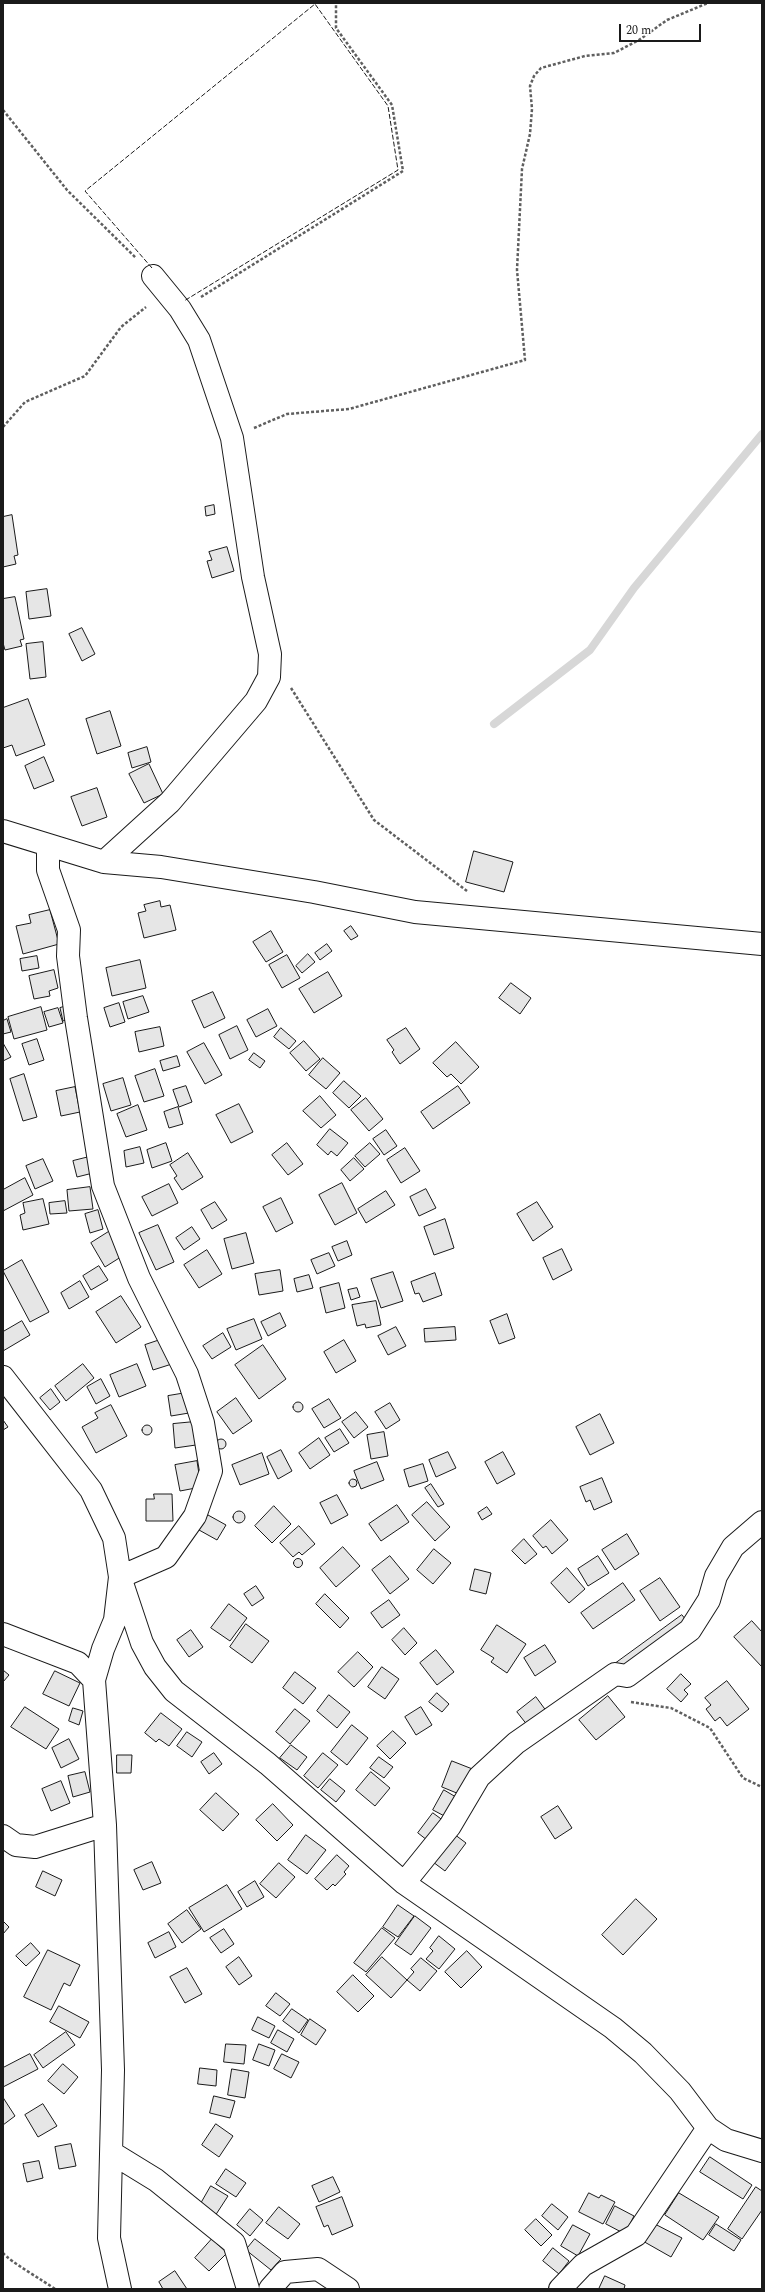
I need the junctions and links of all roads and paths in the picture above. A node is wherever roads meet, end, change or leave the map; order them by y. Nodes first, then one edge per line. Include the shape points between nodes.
1 (336, 3) edge
2 (708, 3) edge
3 (3, 110) edge
4 (159, 284) junction
5 (180, 309) junction
6 (3, 427) edge
7 (232, 438) junction
8 (290, 686) dead end
9 (3, 831) edge
10 (55, 848) junction
11 (104, 862) junction
12 (469, 892) dead end
13 (762, 944) edge
14 (3, 1377) edge
15 (762, 1522) edge
16 (120, 1577) junction
17 (3, 1634) edge
18 (94, 1680) junction
19 (598, 1684) junction
20 (762, 1787) edge
21 (105, 1825) junction
22 (3, 1836) edge
23 (404, 1883) junction
24 (708, 2128) junction
25 (762, 2151) edge
26 (112, 2153) junction
27 (3, 2253) edge
28 (55, 2289) edge
29 (120, 2289) edge
30 (248, 2289) edge
31 (270, 2289) edge
32 (348, 2289) edge
33 (560, 2289) edge

1 - 5 path via 336,28 392,105 403,171
2 - 7 path via 667,20 639,40 614,53 585,56 541,68 534,76 530,86 530,134 522,169 517,270 525,360 349,409 287,414
3 - 4 path via 68,190
4 - 5 street
4 - 6 path via 121,327 85,376 25,402
5 - 7 street via 199,340
7 - 11 street via 253,577 270,654 270,677 256,701 170,802
8 - 12 path via 374,820
9 - 10 street
10 - 11 street
10 - 16 street via 48,854 48,870 69,930 68,956 76,1018 103,1186 139,1278 187,1374 203,1423 211,1471 195,1516 166,1557
11 - 13 street via 162,867 314,892 415,912
14 - 16 street via 91,1490 114,1538
15 - 19 street via 733,1547 716,1576 709,1600 690,1630 628,1676 615,1674
16 - 18 street via 115,1620 103,1648
16 - 23 street via 142,1643 155,1667 174,1691 268,1764
17 - 18 street via 78,1663
18 - 21 street
19 - 20 path via 634,1703 671,1708 710,1728 743,1778
19 - 23 street via 516,1743 478,1777 450,1826
21 - 22 street via 35,1847 16,1845
21 - 26 street via 113,2070
23 - 24 street via 613,2028 643,2053 680,2091
24 - 25 street via 726,2140
24 - 33 street via 636,2235 583,2265
26 - 29 street via 109,2238
26 - 30 street via 156,2180 234,2242
27 - 28 path via 7,2259
31 - 32 street via 285,2272 318,2269

